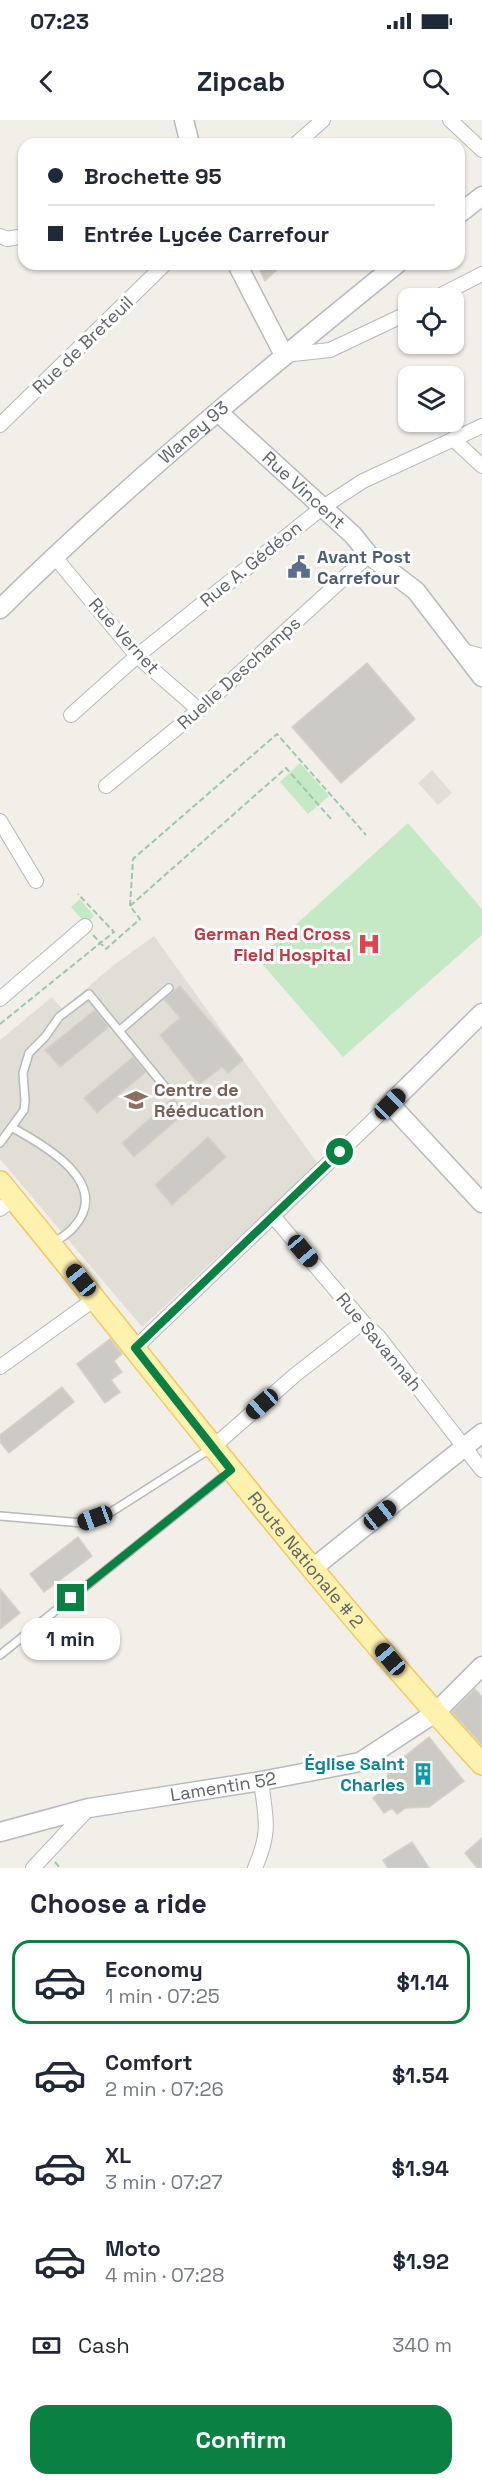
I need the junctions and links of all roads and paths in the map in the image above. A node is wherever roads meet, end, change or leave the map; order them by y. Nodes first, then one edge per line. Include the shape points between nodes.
1 (184, 120) edge
2 (323, 120) edge
3 (450, 120) edge
4 (188, 138) edge
5 (303, 138) edge
6 (482, 150) edge
7 (482, 196) edge
8 (465, 209) edge
9 (0, 236) edge
10 (18, 237) edge
11 (159, 270) edge
12 (240, 270) edge
13 (390, 270) edge
14 (482, 274) edge
15 (455, 288) edge
16 (398, 318) edge
17 (284, 355) junction
18 (218, 412) junction
19 (2, 417) edge
20 (482, 426) edge
21 (453, 438) junction
22 (482, 466) edge
23 (323, 507) junction
24 (369, 555) junction
25 (54, 556) junction
26 (0, 609) edge
27 (463, 651) junction
28 (137, 656) junction
29 (482, 656) edge
30 (482, 677) edge
31 (199, 710) junction
32 (71, 714) dead end
33 (106, 786) dead end
34 (332, 820) dead end
35 (0, 821) edge
36 (366, 835) dead end
37 (36, 881) dead end
38 (78, 894) dead end
39 (130, 906) junction
40 (85, 926) dead end
41 (106, 950) dead end
42 (169, 988) dead end
43 (0, 999) edge
44 (482, 1013) edge
45 (0, 1024) edge
46 (119, 1031) junction
47 (165, 1087) dead end
48 (390, 1104) junction
49 (13, 1128) junction
50 (0, 1143) edge
51 (4, 1197) edge
52 (482, 1202) edge
53 (273, 1216) junction
54 (52, 1244) junction
55 (96, 1298) junction
56 (363, 1322) junction
57 (135, 1348) junction
58 (0, 1367) edge
59 (482, 1433) edge
60 (213, 1447) junction
61 (464, 1448) junction
62 (231, 1470) junction
63 (482, 1470) edge
64 (0, 1516) edge
65 (313, 1568) junction
66 (0, 1655) edge
67 (482, 1666) edge
68 (435, 1713) junction
69 (482, 1764) edge
70 (261, 1781) junction
71 (89, 1808) junction
72 (0, 1832) edge
73 (33, 1868) edge
74 (255, 1868) edge

1 - 4 street
2 - 5 street
3 - 6 street
7 - 8 street
9 - 10 street
11 - 19 street, Rue de Breteuil
12 - 17 street
13 - 17 street, Waney 93
14 - 15 street
16 - 17 street via 330,350
17 - 18 street, Waney 93
18 - 23 street, Rue Vincent
18 - 25 street, Waney 93
20 - 21 street, Rue A. Gédéon
21 - 22 street
21 - 23 street, Rue A. Gédéon via 363,481
23 - 24 street, Rue Vincent
23 - 28 street, Rue A. Gédéon
24 - 27 street, Rue Vincent via 416,591
24 - 31 street, Ruelle Deschamps
25 - 26 street, Waney 93
25 - 28 street, Rue Vernet
27 - 29 street
27 - 30 street, Rue Vincent
28 - 31 street, Rue Vernet
28 - 32 street, Rue A. Gédéon
31 - 33 street, Ruelle Deschamps
34 - 39 path via 286,768
35 - 37 street
36 - 39 path via 276,734 133,859
38 - 45 path via 114,933
39 - 41 path via 140,919
40 - 43 street
42 - 46 lane
44 - 48 street
46 - 47 lane
46 - 49 lane via 88,994 59,1017 26,1059 24,1110
48 - 52 street
48 - 53 street
49 - 50 lane
49 - 54 lane via 41,1143 72,1168 84,1193 84,1207 74,1227
51 - 54 main road, Route Nationale # 2
53 - 56 street, Rue Savannah
53 - 57 street
54 - 55 main road, Route Nationale # 2
55 - 57 main road, Route Nationale # 2
55 - 58 street
56 - 60 street
56 - 61 street, Rue Savannah
57 - 60 main road, Route Nationale # 2
59 - 61 street
60 - 62 main road, Route Nationale # 2
60 - 64 lane via 108,1514 83,1523
61 - 63 street, Rue Savannah
61 - 65 street
62 - 65 main road, Route Nationale # 2
62 - 66 lane
65 - 68 main road, Route Nationale # 2
67 - 68 street, Lamentin 52
68 - 69 main road, Route Nationale # 2
68 - 70 street, Lamentin 52 via 360,1762
70 - 71 street, Lamentin 52
70 - 74 street via 267,1827 265,1845
71 - 72 street, Lamentin 52
71 - 73 street

